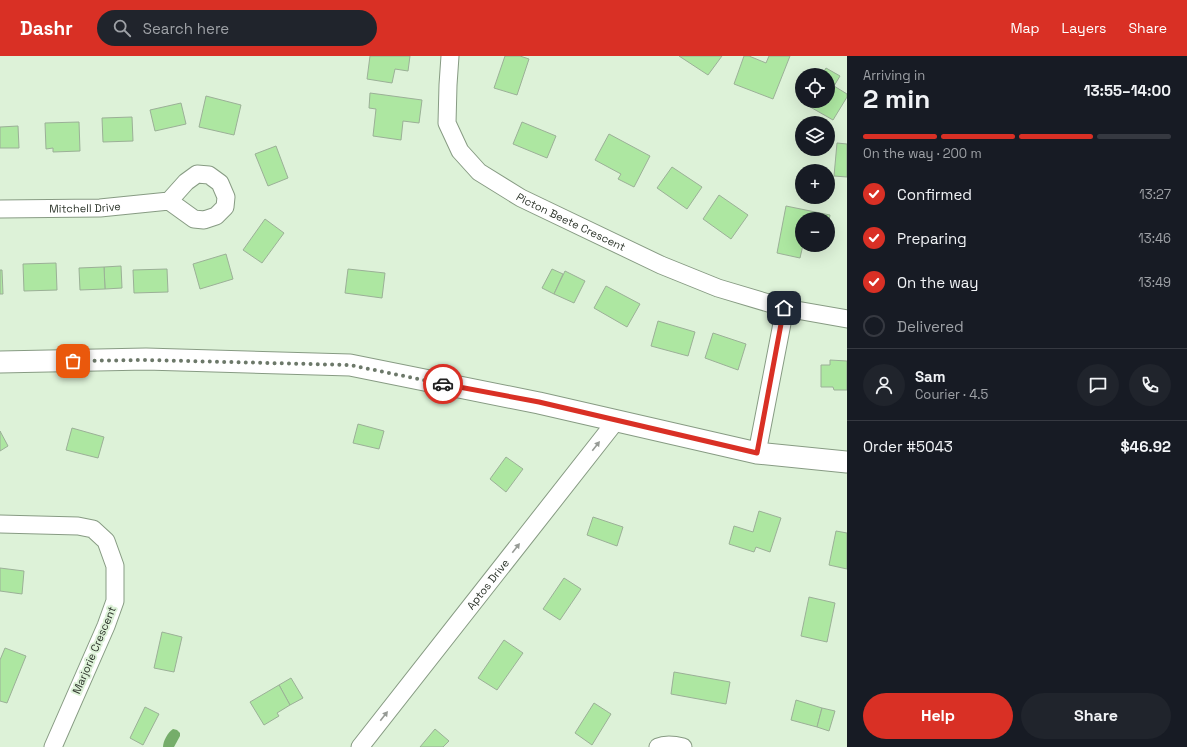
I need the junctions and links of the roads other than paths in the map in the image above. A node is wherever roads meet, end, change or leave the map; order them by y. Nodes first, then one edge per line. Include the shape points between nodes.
1 (450, 56) edge
2 (169, 201) dead end
3 (0, 209) edge
4 (784, 308) junction
5 (847, 319) edge
6 (0, 362) edge
7 (616, 421) junction
8 (757, 453) junction
9 (847, 462) edge
10 (0, 524) edge
11 (52, 747) edge
12 (360, 747) edge
13 (658, 747) edge
14 (683, 747) edge

1 - 4 street, Picton Beete Crescent via 447,123 460,151 479,172 521,198 661,266 718,288
2 - 3 street, Mitchell Drive via 100,208
4 - 5 street, Picton Beete Crescent
4 - 8 street
6 - 7 street via 146,360 350,365 539,402
7 - 8 street
12 -> 7 street, Aptos Drive
8 - 9 street
10 - 11 street, Marjorie Crescent via 78,526 93,530 106,541 115,566 114,601 106,626
13 - 14 street

